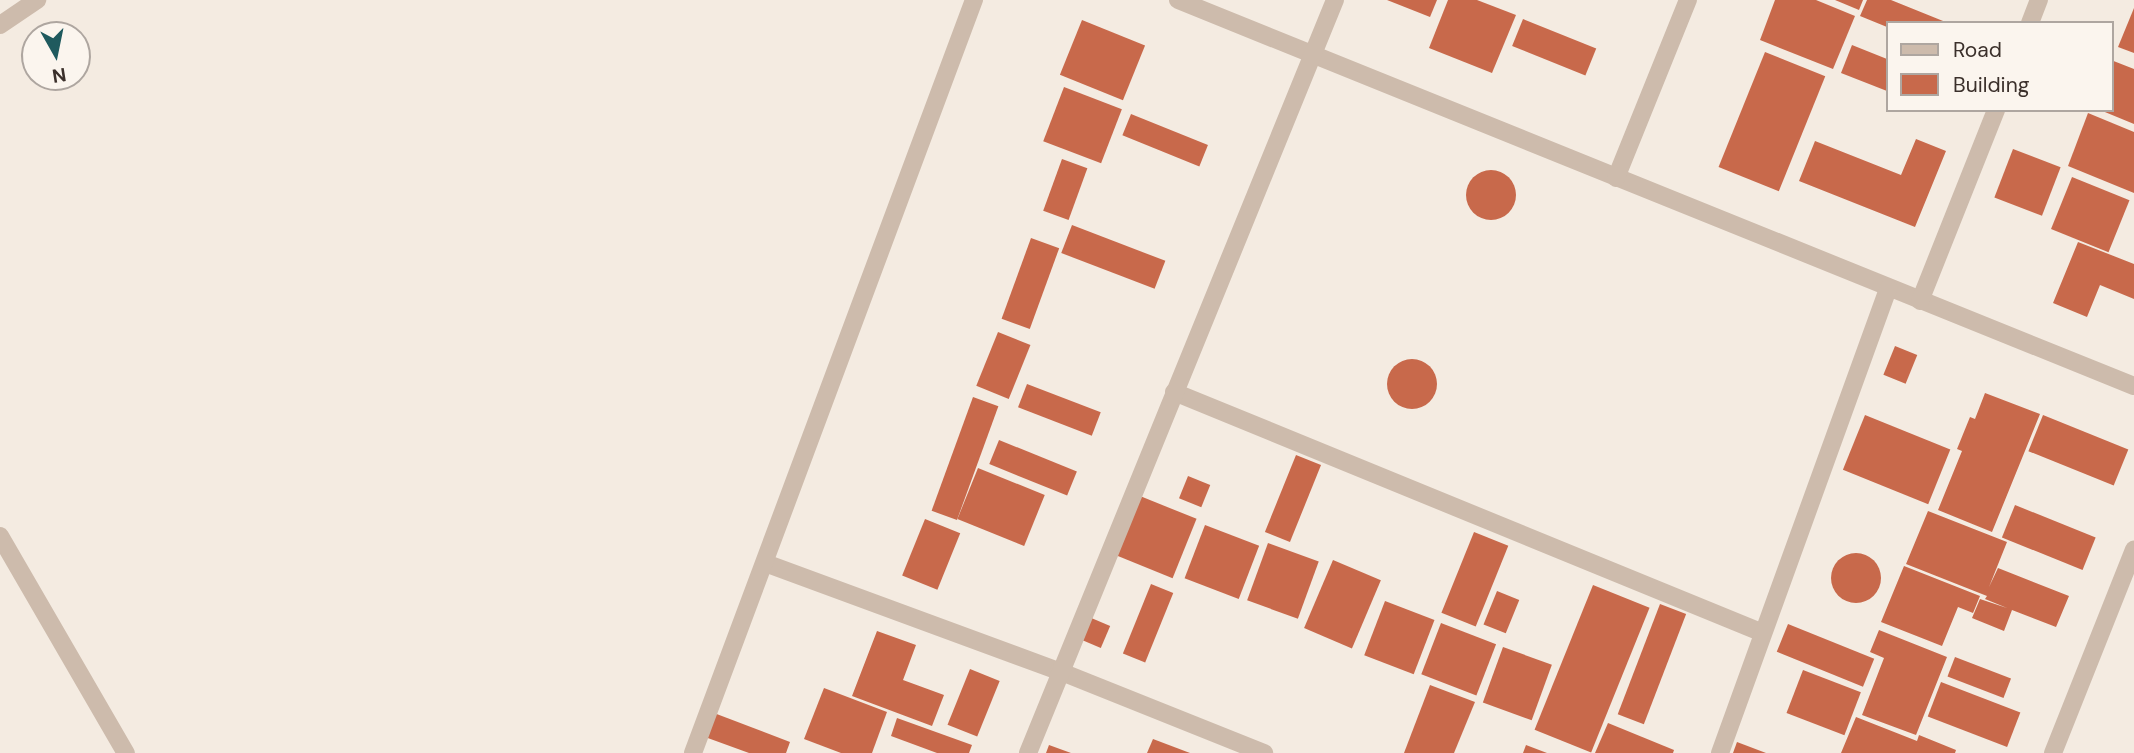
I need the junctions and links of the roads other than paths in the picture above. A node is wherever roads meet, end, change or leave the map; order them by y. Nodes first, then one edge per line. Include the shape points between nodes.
1 (37, 0) edge
2 (974, 0) edge
3 (1178, 0) edge
4 (1335, 0) edge
5 (1688, 0) edge
6 (2039, 0) edge
7 (2031, 21) edge
8 (0, 25) edge
9 (1312, 55) junction
10 (1995, 112) edge
11 (1616, 178) junction
12 (1888, 288) junction
13 (1920, 301) junction
14 (2134, 386) edge
15 (1174, 392) junction
16 (0, 536) edge
17 (2134, 549) edge
18 (765, 563) junction
19 (1763, 633) junction
20 (1059, 671) junction
21 (126, 753) edge
22 (693, 753) edge
23 (1028, 753) edge
24 (1264, 753) edge
25 (1720, 753) edge
26 (2053, 753) edge

1 - 8 street
2 - 18 street
3 - 9 street
4 - 9 street
5 - 11 street
6 - 7 street
9 - 11 street
9 - 15 street
10 - 13 street
11 - 12 street
12 - 13 street
12 - 19 street
13 - 14 street
15 - 19 street
15 - 20 street
16 - 21 street
17 - 26 street
18 - 20 street
18 - 22 street
19 - 25 street
20 - 23 street
20 - 24 street

